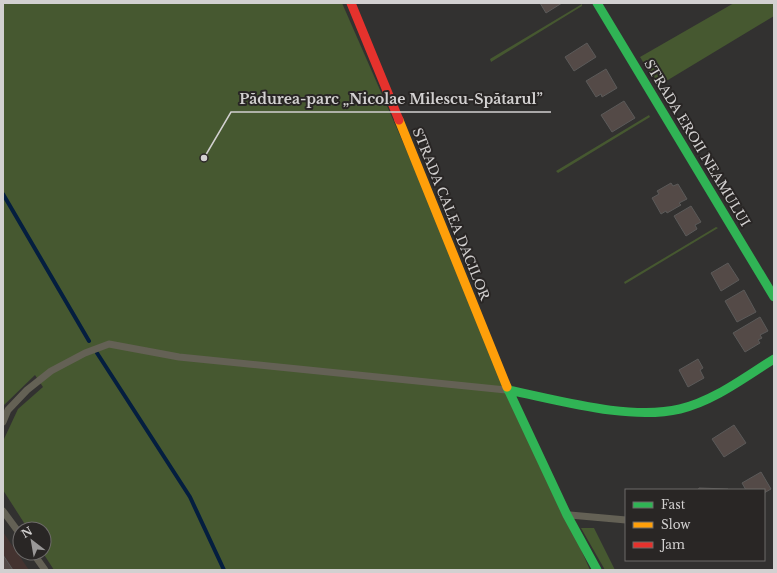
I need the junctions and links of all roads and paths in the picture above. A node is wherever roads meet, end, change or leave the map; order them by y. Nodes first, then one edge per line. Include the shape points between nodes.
1 (351, 3) edge
2 (597, 3) edge
3 (774, 297) edge
4 (774, 359) edge
5 (508, 390) junction
6 (3, 422) edge
7 (3, 511) edge
8 (567, 515) junction
9 (625, 520) edge
10 (12, 523) edge
11 (39, 561) edge
12 (45, 570) edge
13 (597, 570) edge

1 - 5 street, STRADA CALEA DACILOR
2 - 3 street, STRADA EROII NEAMULUI
4 - 5 street via 700,402 680,410 617,410
5 - 6 lane via 178,357 109,344 51,371 27,390 8,410
5 - 8 street, STRADA CALEA DACILOR
7 - 10 lane
8 - 9 lane
8 - 13 street, STRADA CALEA DACILOR
11 - 12 lane

